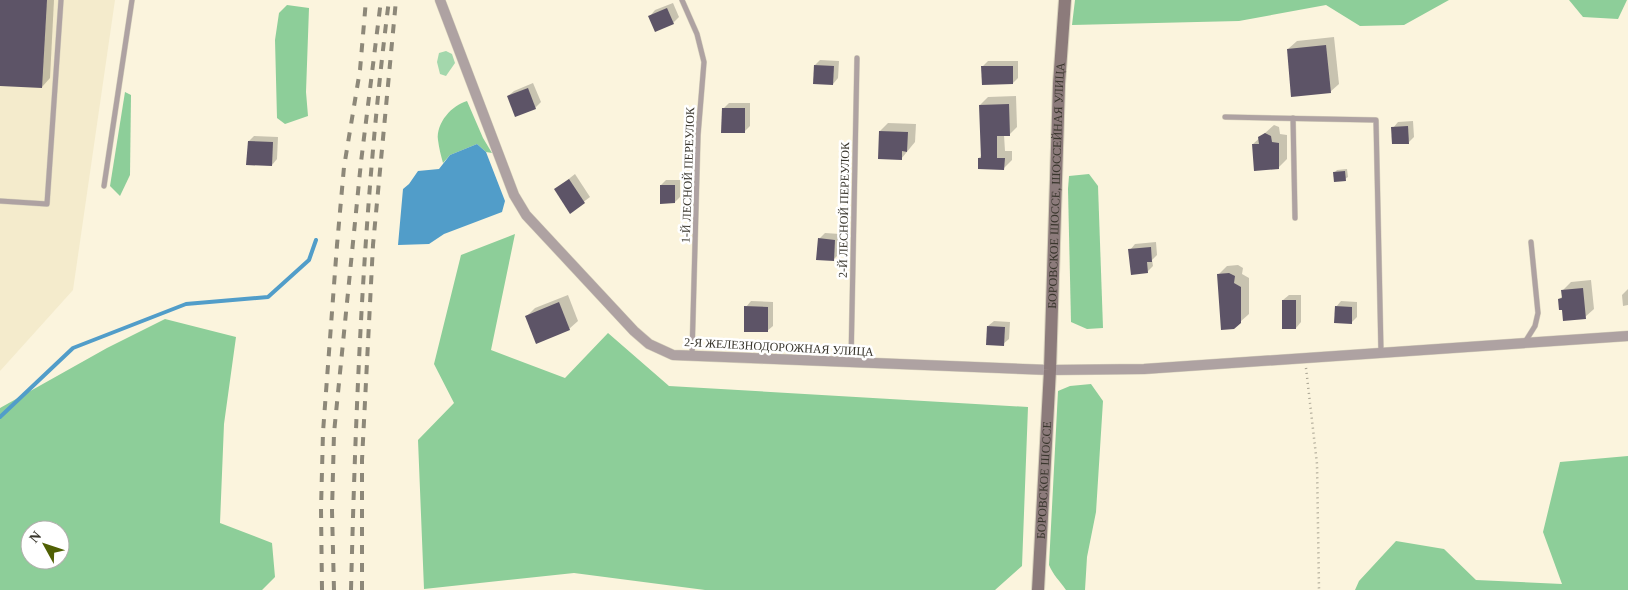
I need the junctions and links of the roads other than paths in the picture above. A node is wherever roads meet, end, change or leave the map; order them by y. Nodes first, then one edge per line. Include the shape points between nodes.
1 (61, 0) edge
2 (132, 0) edge
3 (440, 0) edge
4 (682, 0) edge
5 (1065, 0) edge
6 (857, 58) dead end
7 (1225, 117) dead end
8 (1293, 118) junction
9 (104, 186) dead end
10 (0, 201) edge
11 (1295, 218) dead end
12 (1531, 242) dead end
13 (1628, 336) edge
14 (1524, 343) junction
15 (1381, 352) junction
16 (692, 356) junction
17 (851, 363) junction
18 (1050, 370) junction
19 (1038, 590) edge

1 - 10 lane via 47,204
2 - 9 lane
3 - 16 street, 2-Я ЖЕЛЕЗНОДОРОЖНАЯ УЛИЦА via 514,195 526,215 648,344 673,355
4 - 16 lane, 1-Й ЛЕСНОЙ ПЕРЕУЛОК via 704,62
5 - 18 main road, БОРОВСКОЕ ШОССЕ, ШОССЕЙНАЯ УЛИЦА via 1059,84
6 - 17 lane, 2-Й ЛЕСНОЙ ПЕРЕУЛОК
7 - 8 lane
8 - 11 lane
8 - 15 lane via 1376,120
12 - 14 lane via 1538,313 1535,326
13 - 14 street, 2-Я ЖЕЛЕЗНОДОРОЖНАЯ УЛИЦА
14 - 15 street, 2-Я ЖЕЛЕЗНОДОРОЖНАЯ УЛИЦА
15 - 18 street, 2-Я ЖЕЛЕЗНОДОРОЖНАЯ УЛИЦА via 1144,369
16 - 17 street, 2-Я ЖЕЛЕЗНОДОРОЖНАЯ УЛИЦА
17 - 18 street, 2-Я ЖЕЛЕЗНОДОРОЖНАЯ УЛИЦА
18 - 19 main road, БОРОВСКОЕ ШОССЕ

